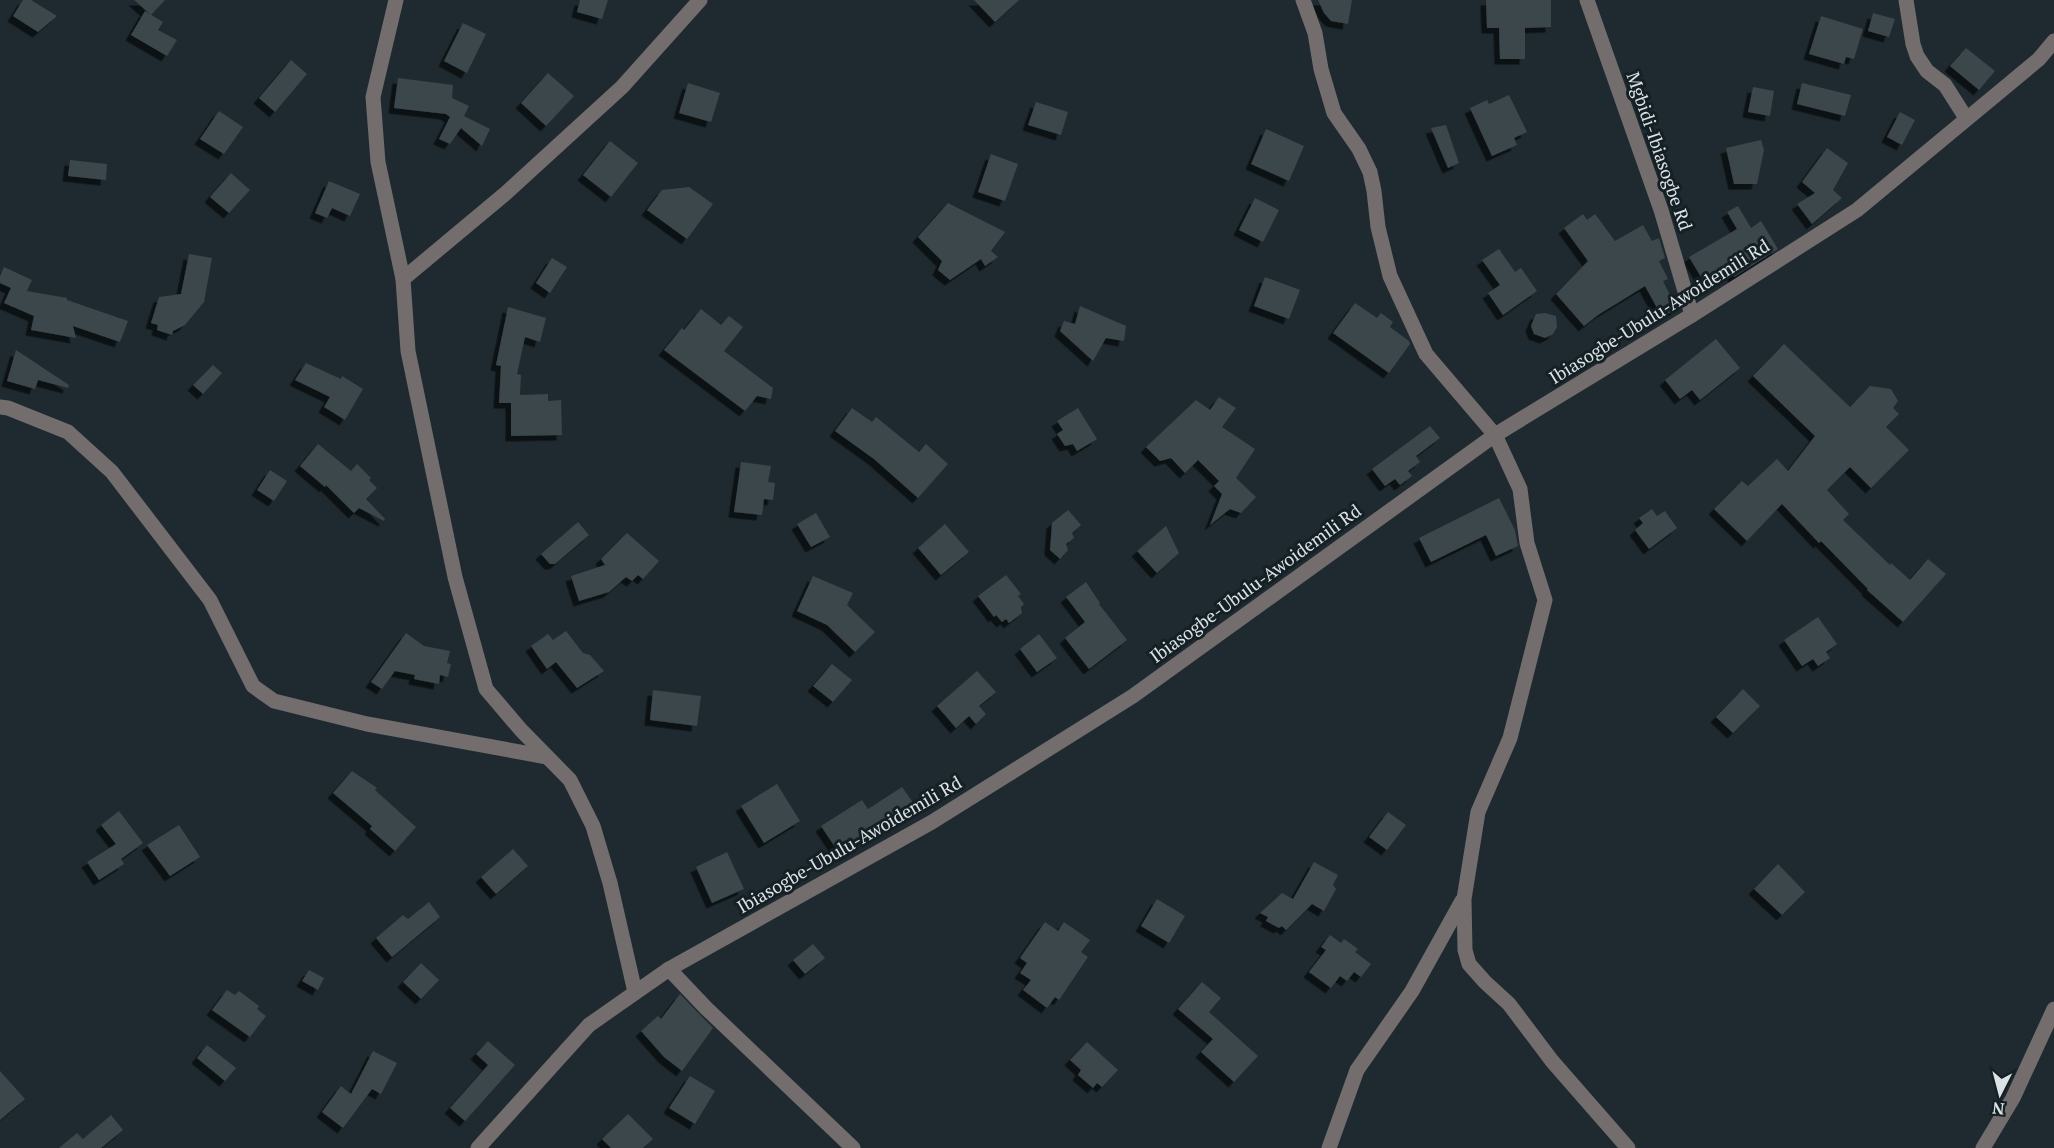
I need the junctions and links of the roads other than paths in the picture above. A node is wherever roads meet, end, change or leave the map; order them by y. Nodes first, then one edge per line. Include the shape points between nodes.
1 (700, 0) edge
2 (1304, 0) edge
3 (1587, 0) edge
4 (1906, 0) edge
5 (392, 2) edge
6 (2054, 41) edge
7 (2046, 59) edge
8 (1966, 118) junction
9 (403, 279) junction
10 (1692, 315) junction
11 (0, 407) edge
12 (1495, 435) junction
13 (547, 757) junction
14 (1464, 898) junction
15 (1442, 939) junction
16 (1466, 950) junction
17 (669, 969) junction
18 (635, 992) junction
19 (2054, 1009) edge
20 (478, 1148) edge
21 (853, 1148) edge
22 (1329, 1148) edge
23 (1628, 1148) edge
24 (1983, 1148) edge

1 - 9 street via 622,87 506,193
2 - 12 street via 1334,113 1370,172 1390,276 1426,354
3 - 10 street, Mgbidi-Ibiasogbe Rd via 1661,210
4 - 8 street via 1917,56 1927,71 1945,85
5 - 9 street via 373,97 378,162
6 - 7 street, Ibiasogbe-Ubulu-Awoidemili Rd
7 - 8 street, Ibiasogbe-Ubulu-Awoidemili Rd
8 - 10 street, Ibiasogbe-Ubulu-Awoidemili Rd via 1857,210
9 - 13 street via 408,351 455,577 486,689
10 - 12 street, Ibiasogbe-Ubulu-Awoidemili Rd
11 - 13 street via 68,432 112,472 210,600 253,686 274,701 367,724
12 - 14 street via 1520,489 1527,543 1545,600 1510,738 1478,812
12 - 17 street, Ibiasogbe-Ubulu-Awoidemili Rd via 1132,696 932,822
13 - 18 street via 570,780 593,826
14 - 15 street
14 - 16 street
15 - 16 street via 1457,940
15 - 22 street via 1412,992 1357,1070
16 - 23 street via 1469,964 1509,1004 1552,1061
17 - 18 street, Ibiasogbe-Ubulu-Awoidemili Rd
17 - 21 street
18 - 20 street, Ibiasogbe-Ubulu-Awoidemili Rd via 589,1025
19 - 24 street via 2013,1098

